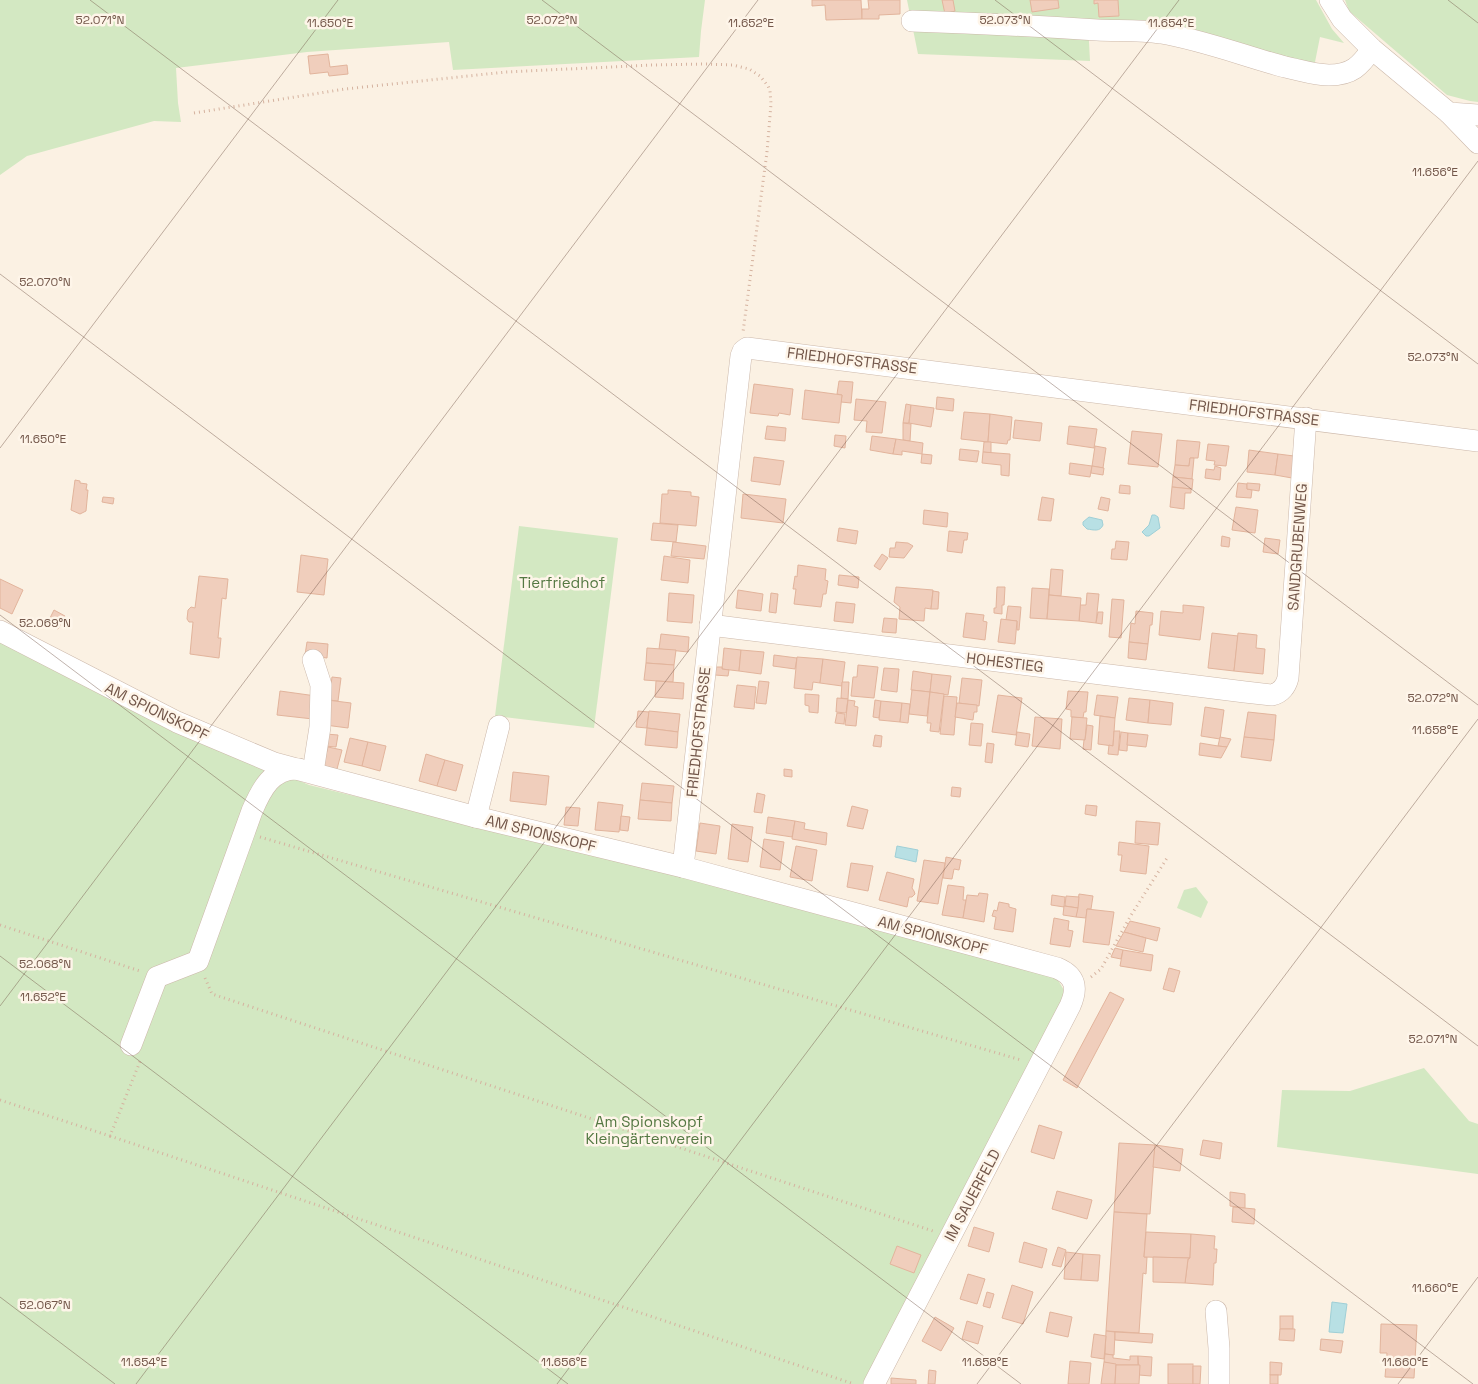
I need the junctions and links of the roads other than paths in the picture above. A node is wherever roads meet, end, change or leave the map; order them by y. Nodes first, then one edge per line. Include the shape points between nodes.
1 (1330, 0) edge
2 (912, 21) dead end
3 (1372, 49) junction
4 (1449, 112) junction
5 (1478, 115) edge
6 (1478, 143) edge
7 (1306, 418) junction
8 (1478, 441) edge
9 (710, 625) junction
10 (0, 631) edge
11 (313, 660) dead end
12 (1288, 675) joint
13 (499, 726) dead end
14 (306, 771) junction
15 (476, 817) junction
16 (683, 868) junction
17 (1070, 1006) joint
18 (136, 1051) road end
19 (1216, 1311) dead end
20 (874, 1384) edge
21 (1219, 1384) edge

1 - 3 street via 1342,19
2 - 3 street via 1154,32 1327,75 1350,71
3 - 4 street
4 - 5 street
4 - 6 street
7 - 8 street, FRIEDHOFSTRASSE
7 - 9 street, FRIEDHOFSTRASSE via 752,347 744,350 741,356
7 - 12 street, SANDGRUBENWEG
9 - 12 street, HOHESTIEG via 1272,695 1282,689
9 - 16 street, FRIEDHOFSTRASSE
10 - 14 street, AM SPIONSKOPF via 177,722 268,760
11 - 14 street via 321,685 320,727
13 - 15 street
14 - 15 street, AM SPIONSKOPF
14 - 18 street via 292,769 281,772 271,778 260,792 198,961 157,977
15 - 16 street, AM SPIONSKOPF
16 - 17 street, AM SPIONSKOPF via 1057,968 1074,982 1076,989
17 - 20 street, IM SAUERFELD
19 - 21 street

